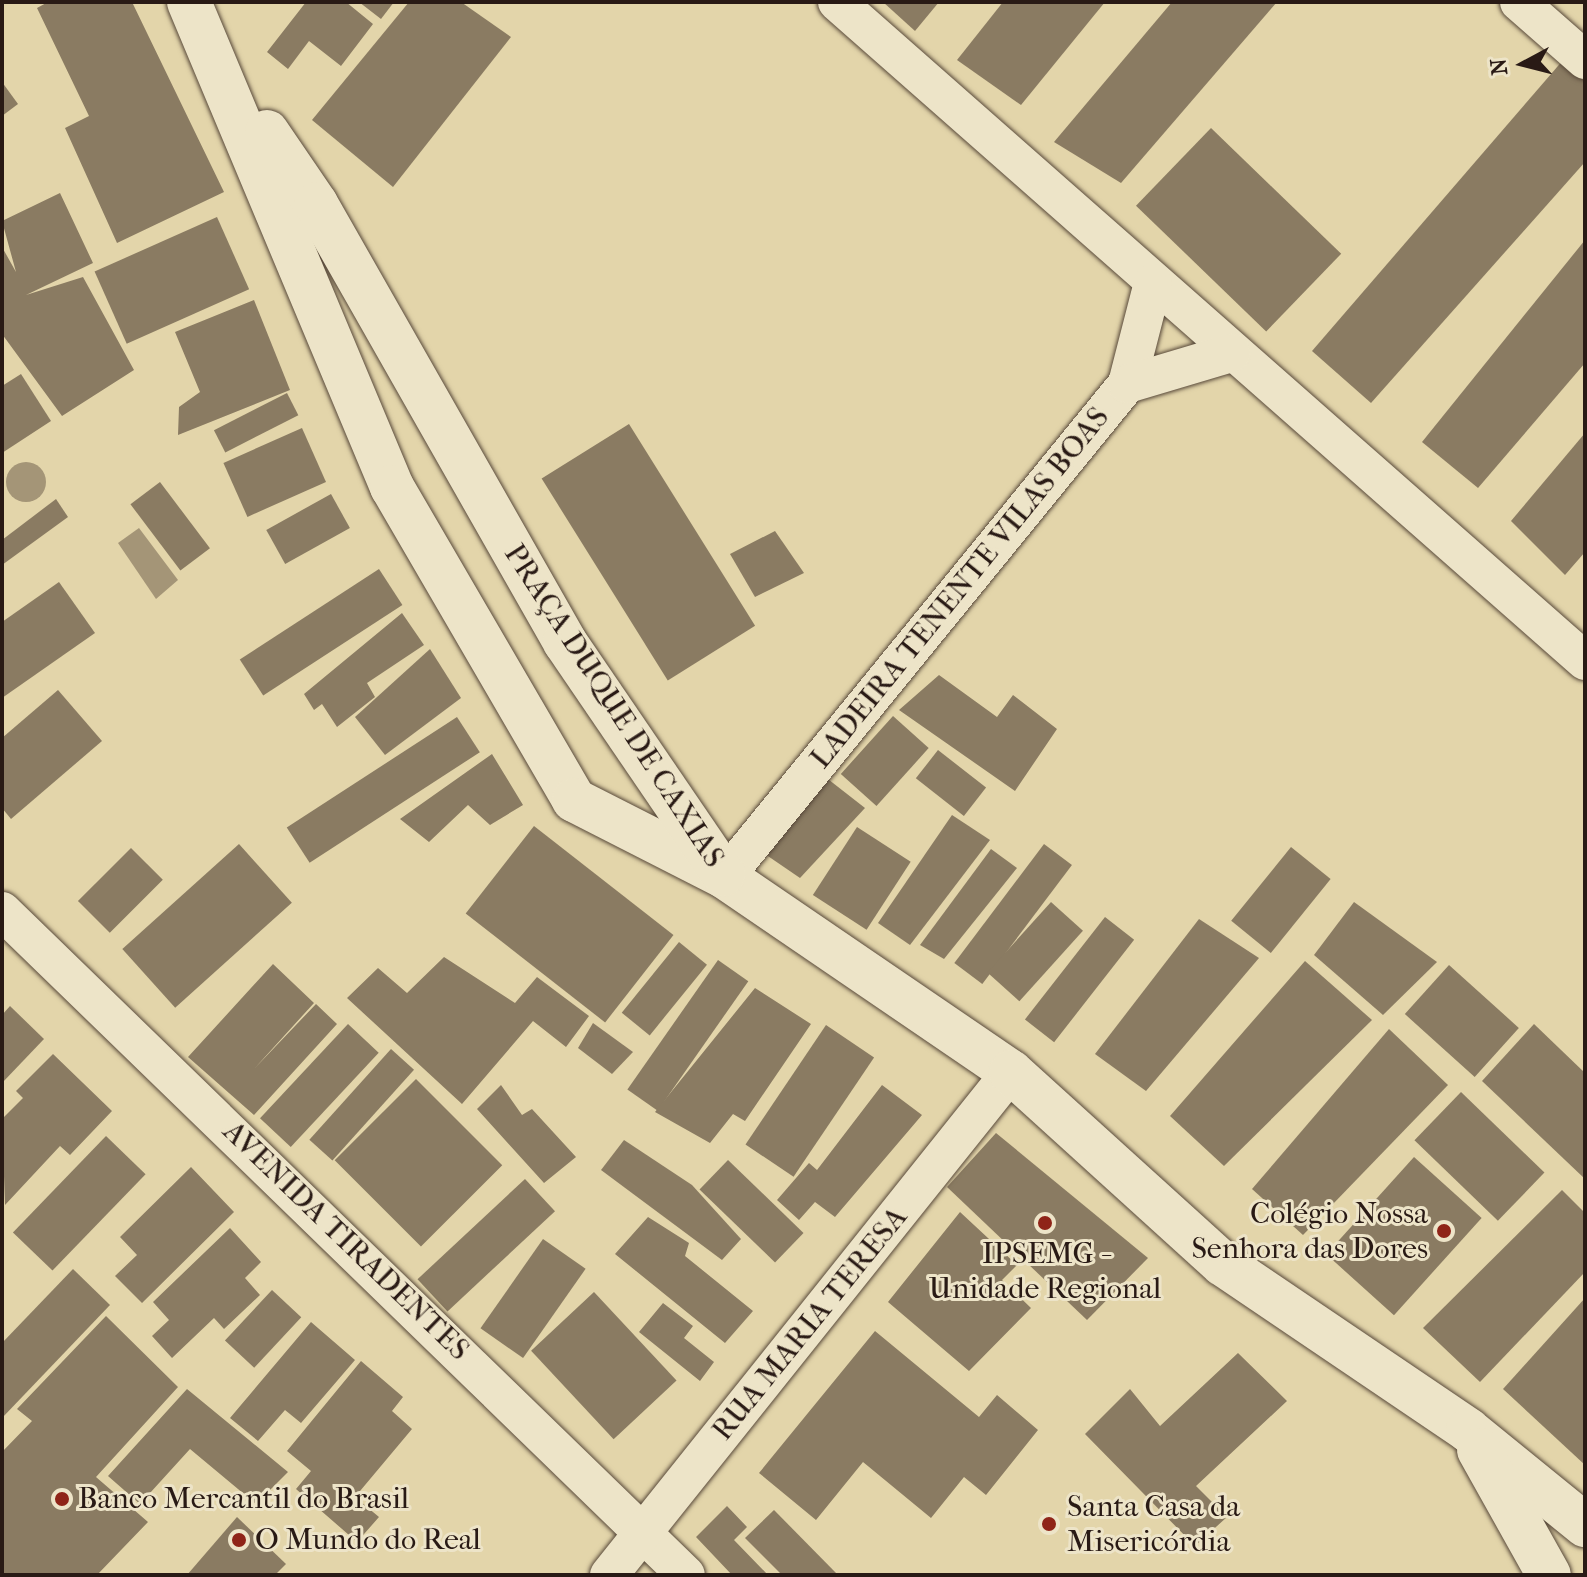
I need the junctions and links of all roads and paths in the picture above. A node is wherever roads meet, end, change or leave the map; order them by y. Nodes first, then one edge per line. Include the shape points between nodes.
1 (189, 2) edge
2 (837, 2) edge
3 (1519, 2) edge
4 (1585, 60) edge
5 (218, 61) junction
6 (1153, 283) junction
7 (1231, 353) junction
8 (1127, 384) junction
9 (1585, 661) edge
10 (725, 877) junction
11 (2, 911) edge
12 (1011, 1072) junction
13 (1468, 1430) junction
14 (1585, 1525) edge
15 (643, 1533) junction
16 (609, 1575) edge
17 (686, 1575) edge
18 (1549, 1575) edge

1 - 5 main road
2 - 6 street
3 - 4 street
5 - 10 main road, PRAÇA DUQUE DE CAXIAS via 316,204 565,642
5 - 10 main road, PRAÇA DUQUE DE CAXIAS via 392,487 574,800
6 - 7 street
6 - 8 street
7 - 8 street, LADEIRA TENENTE VILAS BOAS
7 - 9 street
8 - 10 street, LADEIRA TENENTE VILAS BOAS
10 - 12 main road
11 - 15 street, AVENIDA TIRADENTES
12 - 13 main road via 1223,1264
12 - 15 street, RUA MARIA TERESA
13 - 14 main road
13 - 18 main road
15 - 16 street, RUA MARIA TERESA
15 - 17 street, AVENIDA TIRADENTES

